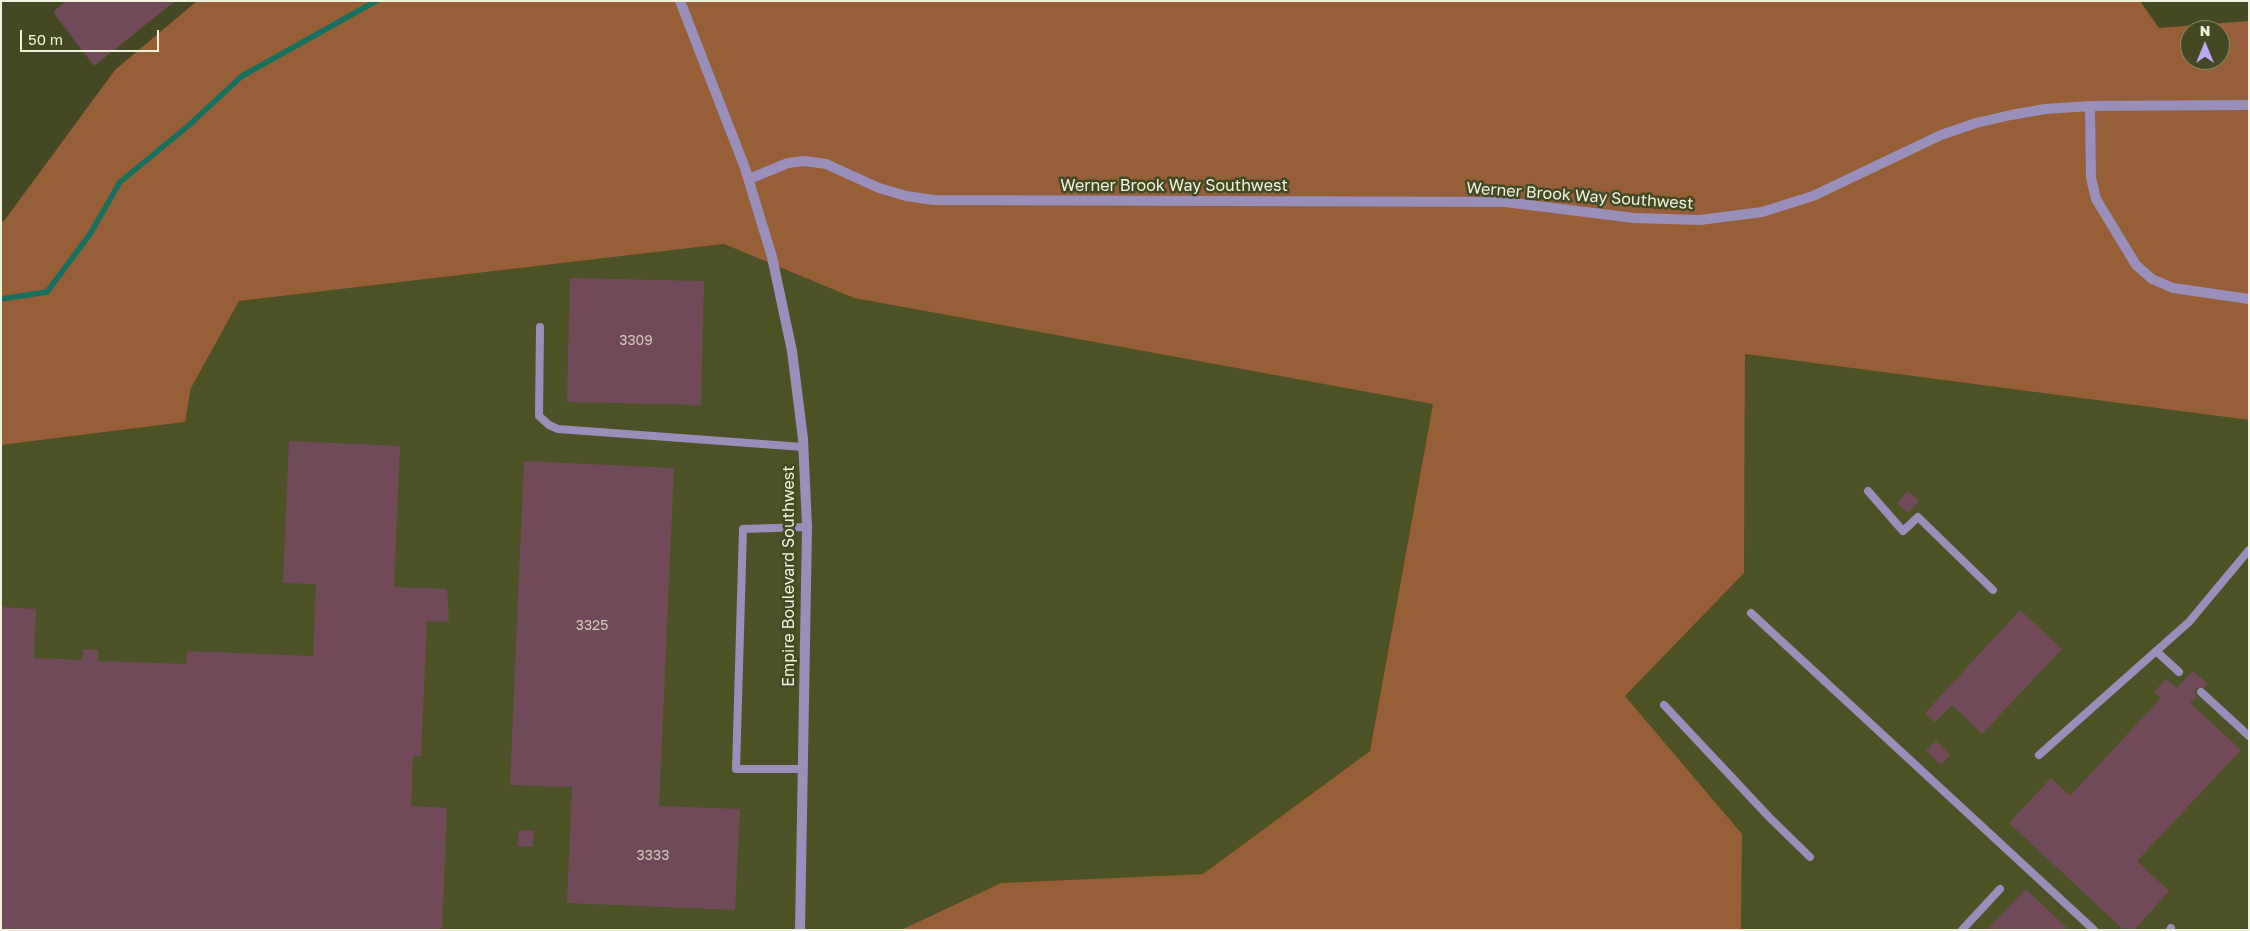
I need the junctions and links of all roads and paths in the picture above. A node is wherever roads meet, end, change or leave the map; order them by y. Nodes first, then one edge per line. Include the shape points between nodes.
1 (680, 1) edge
2 (2249, 104) edge
3 (2090, 106) junction
4 (748, 179) junction
5 (2249, 299) edge
6 (540, 327) dead end
7 (803, 446) junction
8 (1868, 491) dead end
9 (808, 528) junction
10 (2249, 550) edge
11 (1993, 590) dead end
12 (1751, 613) dead end
13 (2156, 651) junction
14 (2179, 672) dead end
15 (2201, 692) dead end
16 (1664, 705) dead end
17 (2249, 736) edge
18 (2039, 755) dead end
19 (803, 769) junction
20 (1810, 856) dead end
21 (2000, 889) dead end
22 (800, 930) edge
23 (1962, 930) edge
24 (2094, 930) edge

1 - 4 street, Empire Boulevard Southwest
2 - 3 street, Werner Brook Way Southwest
3 - 4 street, Werner Brook Way Southwest via 2045,109 1976,123 1941,135 1813,196 1762,212 1700,220 1634,218 1506,202 934,200 879,188 826,164 805,161 788,163
3 - 5 street via 2091,178 2096,199 2136,265 2152,279 2173,288
4 - 7 street, Empire Boulevard Southwest via 772,257 792,351
6 - 7 lane via 539,416 549,425 558,429
7 - 9 street, Empire Boulevard Southwest
8 - 11 lane via 1903,531 1918,517
9 - 19 street, Empire Boulevard Southwest
9 - 19 lane via 743,529 736,769
10 - 13 lane via 2189,622
12 - 24 lane
13 - 14 lane
13 - 18 lane
15 - 17 lane
16 - 20 lane
19 - 22 street, Empire Boulevard Southwest
21 - 23 lane

